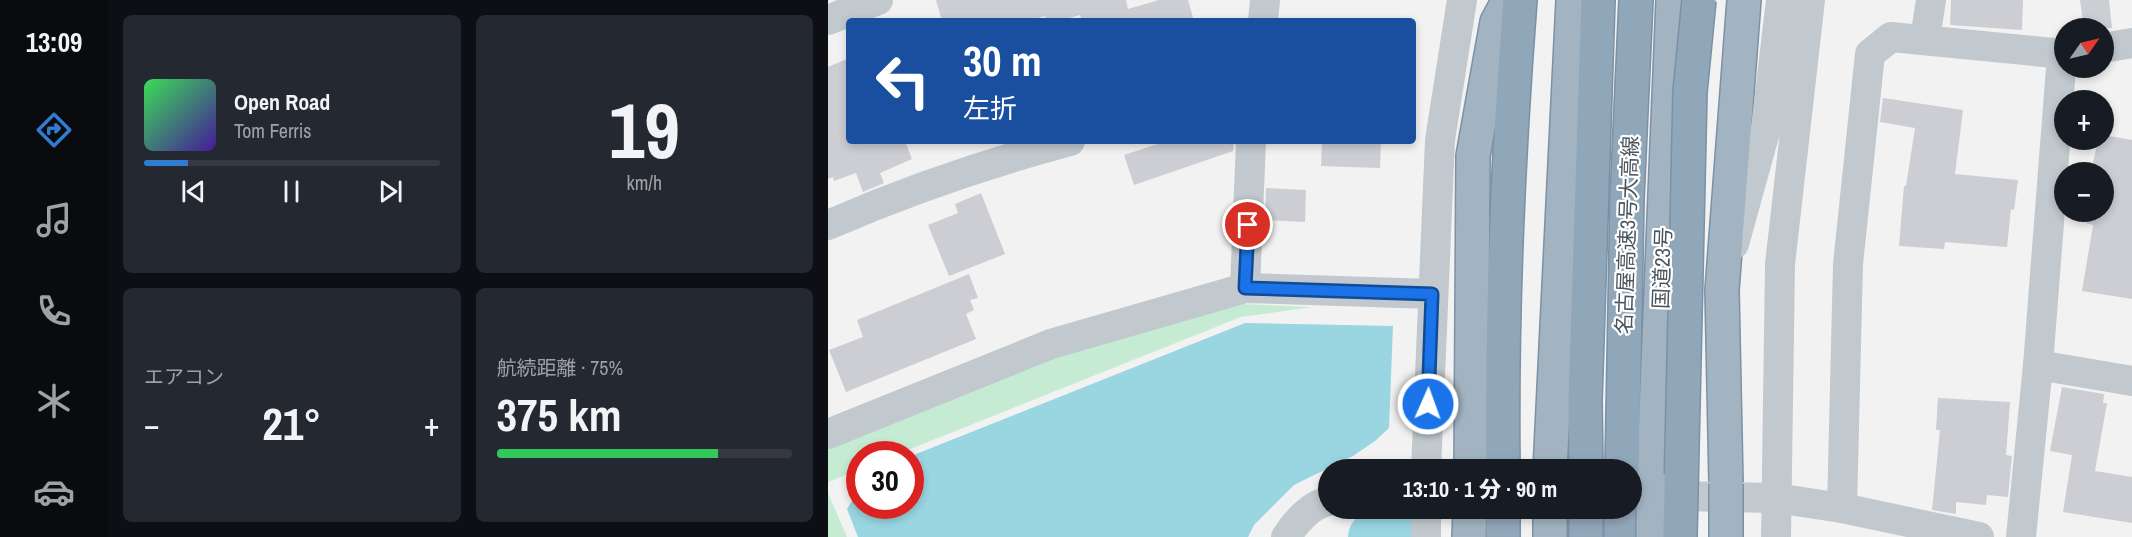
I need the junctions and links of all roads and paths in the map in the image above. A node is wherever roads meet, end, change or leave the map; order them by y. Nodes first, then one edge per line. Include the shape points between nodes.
1 (878, 0) edge
2 (1265, 0) edge
3 (1462, 0) edge
4 (1509, 0) edge
5 (1520, 0) edge
6 (1573, 0) edge
7 (1598, 0) edge
8 (1636, 0) edge
9 (1673, 0) edge
10 (1699, 0) edge
11 (1744, 0) edge
12 (1781, 0) edge
13 (1810, 0) edge
14 (1931, 0) edge
15 (1263, 18) edge
16 (828, 20) edge
17 (1925, 39) junction
18 (2132, 43) edge
19 (2114, 46) edge
20 (2054, 53) edge
21 (2061, 78) edge
22 (1059, 144) edge
23 (1251, 144) edge
24 (828, 225) edge
25 (1245, 288) junction
26 (1722, 290) junction
27 (1432, 294) junction
28 (2038, 365) junction
29 (2132, 381) edge
30 (828, 434) edge
31 (1426, 459) edge
32 (1471, 459) edge
33 (1503, 459) edge
34 (1551, 459) edge
35 (1586, 459) edge
36 (1622, 459) edge
37 (1643, 490) edge
38 (1776, 498) junction
39 (1318, 506) edge
40 (1842, 508) junction
41 (1426, 519) edge
42 (1470, 519) edge
43 (1503, 519) edge
44 (1550, 519) edge
45 (1586, 519) edge
46 (1622, 519) edge
47 (1286, 537) edge
48 (1426, 537) edge
49 (1469, 537) edge
50 (1503, 537) edge
51 (1551, 537) edge
52 (1586, 537) edge
53 (1621, 537) edge
54 (1653, 537) edge
55 (1680, 537) edge
56 (1726, 537) edge
57 (1776, 537) edge
58 (1979, 537) edge
59 (2021, 537) edge

1 - 16 street
2 - 15 street
3 - 27 street via 1440,140
4 - 32 highway via 1497,22 1473,156
5 - 33 highway via 1506,259
6 - 34 highway
7 - 35 highway, 名古屋高速3号大高線
8 - 36 highway, 名古屋高速3号大高線 via 1626,199
9 - 37 highway, 国道23号
10 - 55 highway, bridge via 1690,92
11 - 26 highway
12 - 26 street via 1766,128
13 - 38 street via 1780,264
14 - 17 street
17 - 20 street
17 - 40 street via 1891,37 1870,54 1848,264
18 - 19 street
21 - 28 street
22 - 24 street via 888,200
23 - 25 street
25 - 27 street
25 - 30 street via 1051,344
26 - 56 highway, bridge
27 - 31 street
28 - 29 street
28 - 59 street
37 - 38 street
37 - 54 highway, 国道23号, bridge
38 - 40 street
38 - 57 street
39 - 47 street via 1296,522
40 - 58 street
41 - 48 street
42 - 49 highway
43 - 50 highway
44 - 51 highway
45 - 52 highway
46 - 53 highway

